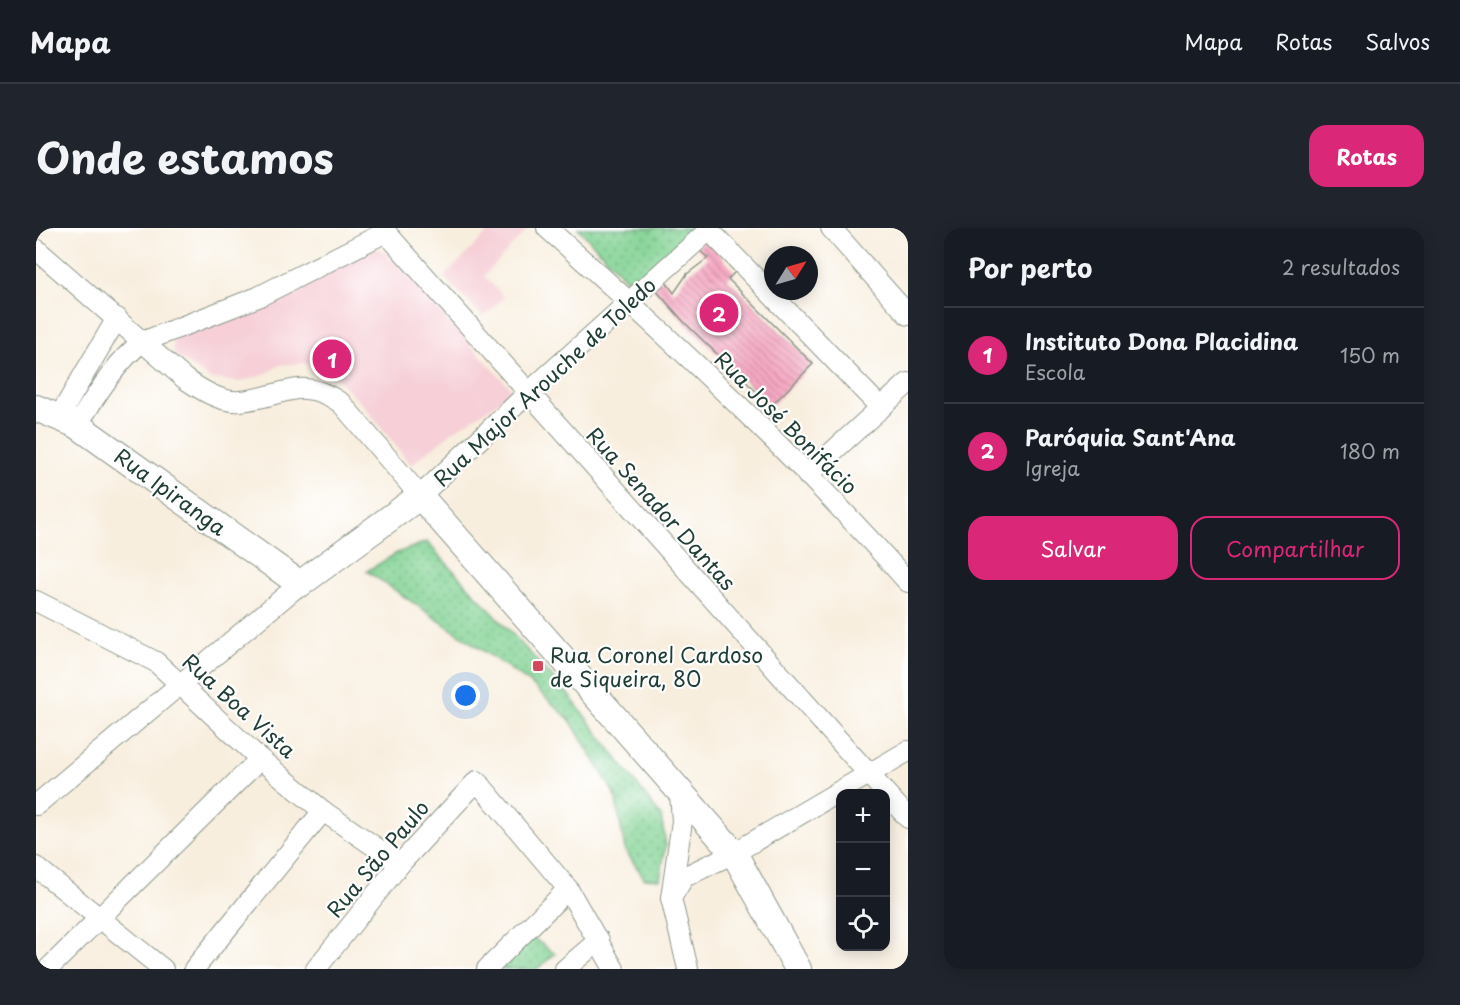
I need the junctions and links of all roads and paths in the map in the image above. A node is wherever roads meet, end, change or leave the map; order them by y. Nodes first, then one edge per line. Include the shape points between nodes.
1 (547, 228) edge
2 (831, 228) edge
3 (708, 229) edge
4 (384, 230) edge
5 (36, 249) edge
6 (629, 301) junction
7 (908, 315) edge
8 (117, 318) junction
9 (164, 335) junction
10 (142, 342) junction
11 (184, 379) junction
12 (908, 383) edge
13 (528, 393) junction
14 (881, 408) junction
15 (57, 417) edge
16 (807, 475) junction
17 (420, 496) junction
18 (375, 527) junction
19 (451, 531) junction
20 (908, 582) edge
21 (300, 584) junction
22 (36, 601) edge
23 (180, 683) junction
24 (908, 751) edge
25 (260, 759) junction
26 (870, 775) junction
27 (680, 793) junction
28 (36, 805) edge
29 (323, 810) junction
30 (908, 818) edge
31 (734, 853) junction
32 (400, 864) junction
33 (36, 867) edge
34 (568, 889) junction
35 (670, 898) junction
36 (100, 917) junction
37 (599, 940) junction
38 (48, 969) edge
39 (163, 969) edge
40 (194, 969) edge
41 (316, 969) edge
42 (487, 969) edge
43 (565, 969) edge
44 (614, 969) edge
45 (688, 969) edge
46 (798, 969) edge

1 - 6 street, Rua José Bonifácio
2 - 7 street
3 - 6 street, Rua Major Arouche de Toledo
3 - 14 street
4 - 9 street via 258,297
4 - 13 street, Rua Senador Dantas
5 - 8 street
6 - 13 street, Rua Major Arouche de Toledo
6 - 16 street, Rua José Bonifácio
8 - 10 street
8 - 15 street
9 - 10 street
9 - 11 street
10 - 11 street
10 - 15 street
11 - 17 street via 205,392 239,402 292,388 312,388 329,394
12 - 14 street
13 - 17 street, Rua Major Arouche de Toledo
13 - 26 street, Rua Senador Dantas
14 - 16 street
15 - 21 main road, Rua Ipiranga
16 - 20 street, Rua José Bonifácio
17 - 18 main road, Rua Major Arouche de Toledo
17 - 19 main road
18 - 19 main road, Rua Major Arouche de Toledo via 413,515 433,519
18 - 21 main road, Rua Major Arouche de Toledo
19 - 27 main road
21 - 23 street, Rua Major Arouche de Toledo
22 - 23 street, Rua Boa Vista via 156,662
23 - 25 street, Rua Boa Vista
23 - 28 street, Rua Major Arouche de Toledo
24 - 26 street
25 - 29 street, Rua Boa Vista
25 - 36 street
26 - 30 street, Rua Senador Dantas
26 - 31 street
27 - 31 main road
27 - 35 street via 682,821
29 - 32 street, Rua Boa Vista
29 - 40 street
31 - 35 street via 684,877
31 - 46 main road
32 - 34 street, Rua São Paulo via 477,781
32 - 41 street, Rua São Paulo
33 - 36 street
34 - 37 street
34 - 42 street
35 - 45 street
36 - 38 street
36 - 39 street
37 - 43 street
37 - 44 street

